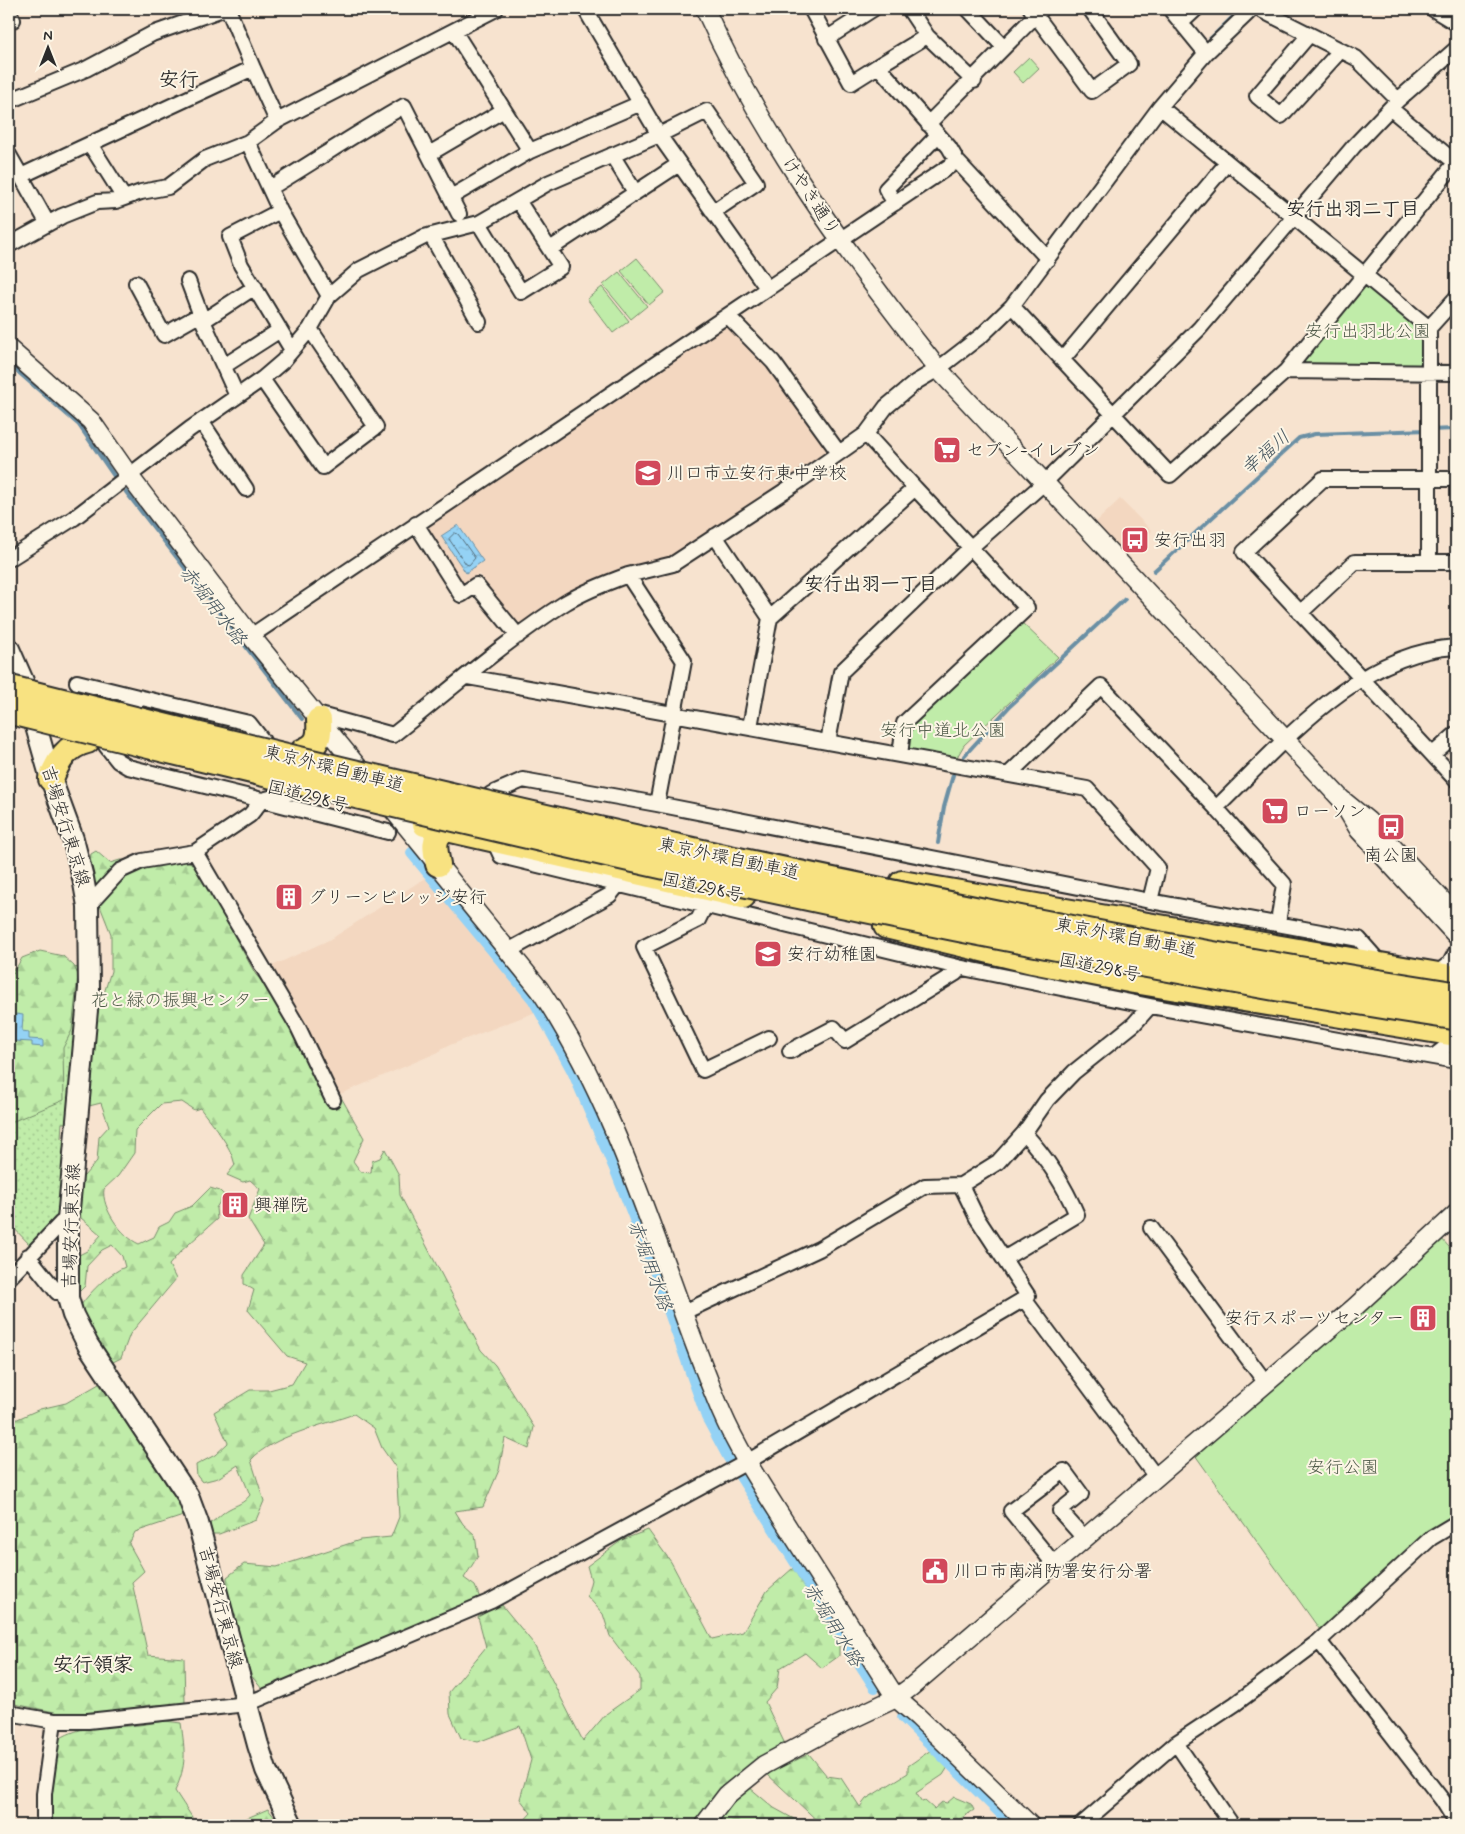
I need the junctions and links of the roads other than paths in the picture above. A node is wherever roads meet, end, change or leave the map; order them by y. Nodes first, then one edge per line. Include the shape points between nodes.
1 (223, 9) edge
2 (228, 9) edge
3 (496, 9) edge
4 (587, 9) edge
5 (705, 9) edge
6 (811, 9) edge
7 (873, 9) edge
8 (909, 9) edge
9 (968, 9) edge
10 (1090, 9) edge
11 (1170, 9) edge
12 (1196, 9) edge
13 (1252, 9) edge
14 (1259, 9) edge
15 (1433, 9) edge
16 (1037, 11) edge
17 (9, 12) edge
18 (9, 22) edge
19 (1181, 23) junction
20 (1456, 23) edge
21 (454, 31) junction
22 (1309, 35) junction
23 (928, 36) junction
24 (826, 39) junction
25 (1003, 46) junction
26 (1456, 49) edge
27 (1340, 51) junction
28 (1206, 52) junction
29 (878, 66) junction
30 (253, 68) junction
31 (974, 80) junction
32 (9, 101) edge
33 (641, 103) junction
34 (1394, 104) junction
35 (1160, 107) junction
36 (504, 110) junction
37 (277, 121) junction
38 (928, 124) junction
39 (659, 135) junction
40 (938, 135) junction
41 (248, 142) junction
42 (90, 144) junction
43 (530, 151) junction
44 (429, 154) junction
45 (9, 155) edge
46 (612, 155) junction
47 (957, 161) junction
48 (1456, 162) edge
49 (1227, 163) junction
50 (678, 164) junction
51 (21, 176) junction
52 (270, 188) junction
53 (634, 192) junction
54 (451, 197) junction
55 (124, 198) junction
56 (519, 202) junction
57 (895, 203) junction
58 (280, 211) junction
59 (713, 212) junction
60 (459, 214) dead end
61 (1294, 216) junction
62 (479, 223) junction
63 (48, 224) junction
64 (432, 235) junction
65 (839, 240) junction
66 (9, 245) edge
67 (550, 248) junction
68 (1048, 259) junction
69 (1363, 275) junction
70 (188, 281) dead end
71 (136, 283) dead end
72 (255, 287) junction
73 (767, 288) junction
74 (329, 296) junction
75 (1456, 298) edge
76 (1012, 306) junction
77 (728, 316) junction
78 (202, 317) junction
79 (479, 322) dead end
80 (1429, 328) junction
81 (310, 329) junction
82 (280, 330) junction
83 (9, 349) edge
84 (292, 350) junction
85 (1062, 360) junction
86 (224, 366) junction
87 (938, 368) junction
88 (1286, 371) junction
89 (1430, 373) junction
90 (1456, 373) edge
91 (262, 379) junction
92 (237, 396) junction
93 (1114, 415) junction
94 (201, 421) junction
95 (866, 434) junction
96 (839, 453) junction
97 (130, 477) junction
98 (1429, 479) junction
99 (1456, 479) edge
100 (1044, 483) junction
101 (915, 488) junction
102 (246, 489) dead end
103 (416, 524) junction
104 (715, 536) junction
105 (970, 548) junction
106 (9, 559) edge
107 (1429, 561) junction
108 (1456, 562) edge
109 (628, 575) junction
110 (1300, 613) junction
111 (770, 618) junction
112 (251, 636) junction
113 (518, 636) junction
114 (1456, 647) edge
115 (9, 649) edge
116 (468, 677) junction
117 (1361, 678) junction
118 (14, 682) edge
119 (77, 682) dead end
120 (134, 702) junction
121 (9, 712) edge
122 (674, 715) junction
123 (316, 716) junction
124 (9, 722) edge
125 (750, 727) junction
126 (37, 730) junction
127 (1456, 734) edge
128 (1286, 741) junction
129 (828, 742) junction
130 (96, 744) junction
131 (303, 751) junction
132 (1433, 754) junction
133 (900, 755) junction
134 (355, 764) junction
135 (1009, 774) junction
136 (51, 778) junction
137 (1456, 780) edge
138 (294, 792) junction
139 (491, 794) junction
140 (1341, 799) junction
141 (262, 800) junction
142 (657, 804) junction
143 (1216, 808) junction
144 (394, 825) junction
145 (444, 829) junction
146 (494, 841) junction
147 (195, 852) junction
148 (438, 864) junction
149 (902, 883) junction
150 (618, 885) junction
151 (1150, 901) junction
152 (88, 906) junction
153 (705, 906) junction
154 (1456, 915) edge
155 (1278, 923) junction
156 (886, 926) junction
157 (1456, 935) edge
158 (508, 951) junction
159 (1456, 952) edge
160 (1382, 964) junction
161 (958, 967) junction
162 (1446, 976) edge
163 (1403, 977) dead end
164 (1456, 995) edge
165 (1150, 1006) junction
166 (1456, 1017) edge
167 (1404, 1019) dead end
168 (1456, 1034) edge
169 (769, 1038) dead end
170 (1456, 1038) edge
171 (790, 1051) dead end
172 (1433, 1057) junction
173 (1456, 1061) edge
174 (333, 1100) dead end
175 (1024, 1133) junction
176 (961, 1185) junction
177 (1456, 1214) edge
178 (68, 1220) junction
179 (1151, 1228) dead end
180 (28, 1256) junction
181 (1005, 1258) junction
182 (9, 1278) edge
183 (67, 1289) junction
184 (1024, 1299) junction
185 (684, 1312) junction
186 (1266, 1383) junction
187 (747, 1462) junction
188 (1156, 1477) junction
189 (1456, 1523) edge
190 (1084, 1538) junction
191 (1054, 1564) junction
192 (1319, 1641) junction
193 (896, 1698) junction
194 (248, 1704) junction
195 (9, 1712) edge
196 (54, 1721) junction
197 (1176, 1743) junction
198 (1021, 1822) edge
199 (1456, 1822) edge
200 (44, 1825) edge
201 (292, 1825) edge
202 (704, 1825) edge
203 (1081, 1825) edge
204 (1232, 1825) edge

1 - 32 street via 152,34 86,68
2 - 30 street
3 - 21 street
4 - 33 street
5 - 65 street, けやき通り via 795,174
6 - 24 street
7 - 24 street
8 - 23 street
9 - 25 street
10 - 16 street via 1129,64 1092,91
11 - 19 street
12 - 19 street
13 - 28 street
14 - 22 street
15 - 20 street
16 - 25 street
17 - 18 street via 12,20
19 - 28 street
21 - 36 street
21 - 37 street
22 - 27 street
22 - 27 street via 1257,96 1281,116
23 - 29 street
23 - 31 street
24 - 29 street via 851,83
25 - 31 street
26 - 34 street
27 - 34 street via 1356,58
28 - 35 street
29 - 38 street
30 - 37 street
30 - 42 street
31 - 38 street
33 - 39 street
33 - 43 street
34 - 48 street
34 - 61 street
35 - 49 street
35 - 68 street
36 - 43 street
36 - 44 street
37 - 41 street
38 - 40 street
39 - 46 street
39 - 50 street
39 - 59 street via 707,111 756,183
40 - 47 street
40 - 57 street via 886,189
41 - 52 street
41 - 55 street via 205,159 168,187
42 - 51 street
42 - 55 street
43 - 54 street
44 - 52 street via 404,106
44 - 54 street
45 - 51 street
46 - 53 street
46 - 56 street via 548,183
47 - 57 street
47 - 68 street
48 - 69 street
49 - 61 street
49 - 85 street
50 - 53 street
50 - 59 street
51 - 63 street
52 - 58 street
53 - 67 street
54 - 60 street
55 - 63 street via 97,202
56 - 62 street
56 - 67 street
57 - 65 street
58 - 72 street via 230,237
58 - 74 street
59 - 73 street
61 - 69 street
61 - 93 street via 1199,329
62 - 64 street
62 - 67 street via 521,292 561,267
63 - 66 street
64 - 74 street via 359,270
64 - 79 street
65 - 73 street
65 - 87 street, けやき通り
68 - 76 street
69 - 80 street
69 - 88 street
70 - 78 street
71 - 78 street via 164,335
72 - 78 street
72 - 82 street
73 - 77 street
74 - 81 street
75 - 80 street
76 - 85 street
76 - 87 street via 982,335
77 - 96 street via 773,362
77 - 103 street
78 - 86 street
80 - 89 street
81 - 84 street
81 - 91 street via 376,427 323,466
82 - 84 street
82 - 86 street
83 - 97 street via 91,421
84 - 91 street
85 - 93 street
86 - 92 street
87 - 95 street via 886,407
87 - 100 street, けやき通り
88 - 89 street
88 - 93 street via 1170,474
89 - 90 street
89 - 98 street
91 - 92 street
92 - 94 street
93 - 100 street
94 - 97 street
94 - 102 street
95 - 96 street
95 - 101 street
96 - 104 street
97 - 106 street via 44,539
97 - 112 street
98 - 99 street
98 - 107 street
98 - 110 street via 1323,478 1244,552
100 - 105 street
100 - 128 street, けやき通り
101 - 105 street
101 - 111 street
103 - 112 street
103 - 113 street via 461,595 476,585
104 - 109 street via 673,564
104 - 111 street
105 - 129 street via 841,672
105 - 133 street via 1027,608 904,722
107 - 108 street
107 - 110 street via 1355,562
109 - 113 street via 566,602
109 - 122 street via 684,661
110 - 117 street
111 - 125 street
112 - 123 street
113 - 116 street
114 - 117 street via 1416,654
115 - 118 main road, 吉場安行東京線
116 - 122 street
116 - 123 street via 393,734
117 - 128 street
117 - 132 street
118 - 120 highway
118 - 126 main road, 吉場安行東京線
118 - 164 highway, 東京外環自動車道, bridge via 459,798 658,843 1115,935
119 - 120 street
120 - 131 highway
121 - 166 highway, 東京外環自動車道, bridge via 683,872 1136,962
122 - 125 street
122 - 142 street
123 - 131 highway via 320,735 313,747
123 - 134 street
124 - 126 highway, 国道298号
125 - 129 street
126 - 130 highway, 国道298号
126 - 136 main road, 吉場安行東京線
127 - 132 street
128 - 140 street, けやき通り
128 - 143 street
129 - 133 street
130 - 136 highway via 76,744 60,760
130 - 138 highway, 国道298号
130 - 141 street via 128,766
131 - 134 highway
132 - 137 street
133 - 135 street
134 - 139 highway
134 - 144 street
135 - 143 street via 1101,686
135 - 151 street via 1087,789 1158,868
136 - 152 main road, 吉場安行東京線 via 80,862
138 - 141 street
138 - 144 highway, 国道298号
139 - 142 street via 523,780
139 - 149 highway
140 - 154 street via 1368,821
140 - 157 street via 1359,830
141 - 144 street
141 - 147 street via 250,815
142 - 151 street
143 - 155 street via 1284,884
144 - 145 highway, 国道298号
144 - 148 street
145 - 146 highway, 国道298号
145 - 148 highway via 435,840
146 - 150 street via 501,856
146 - 156 highway, 国道298号
147 - 152 street via 131,864 112,878
147 - 174 street via 298,1027
148 - 158 street
149 - 160 highway
149 - 163 highway
150 - 153 street
150 - 158 street via 610,895
151 - 155 street
152 - 178 main road, 吉場安行東京線 via 88,997
153 - 161 street
153 - 169 street via 698,920 644,947 703,1070
155 - 160 street via 1359,939
156 - 167 highway, 国道298号 via 1148,976
156 - 168 highway via 1032,961 1134,981
158 - 185 street via 540,990 579,1054 615,1134
159 - 162 street
160 - 162 highway
161 - 165 street
161 - 171 street via 956,973 845,1041 834,1028
165 - 172 street
165 - 175 street via 1134,1024 1074,1072 1047,1100
170 - 172 street
172 - 173 street
175 - 176 street via 998,1162
175 - 181 street via 1064,1187 1077,1215
176 - 181 street via 977,1218
176 - 185 street via 925,1186 819,1249
177 - 186 street
178 - 180 street
178 - 183 main road, 吉場安行東京線
179 - 186 street
180 - 182 street
180 - 183 street via 57,1292
181 - 184 street via 1028,1296
183 - 194 main road, 吉場安行東京線 via 73,1315 88,1345 188,1496
184 - 187 street
184 - 188 street
185 - 187 street via 722,1412
186 - 188 street
187 - 193 street
187 - 194 street via 491,1601
188 - 190 street
189 - 192 street via 1431,1538
190 - 191 street
190 - 191 street via 1060,1511 1081,1494 1064,1471 1011,1511
191 - 193 street
192 - 197 street via 1235,1704
192 - 199 street
193 - 198 street
193 - 202 street via 764,1765 727,1795
194 - 196 street via 88,1721
194 - 201 main road, 吉場安行東京線 via 266,1770
195 - 196 street
196 - 200 street via 44,1794
197 - 203 street
197 - 204 street

